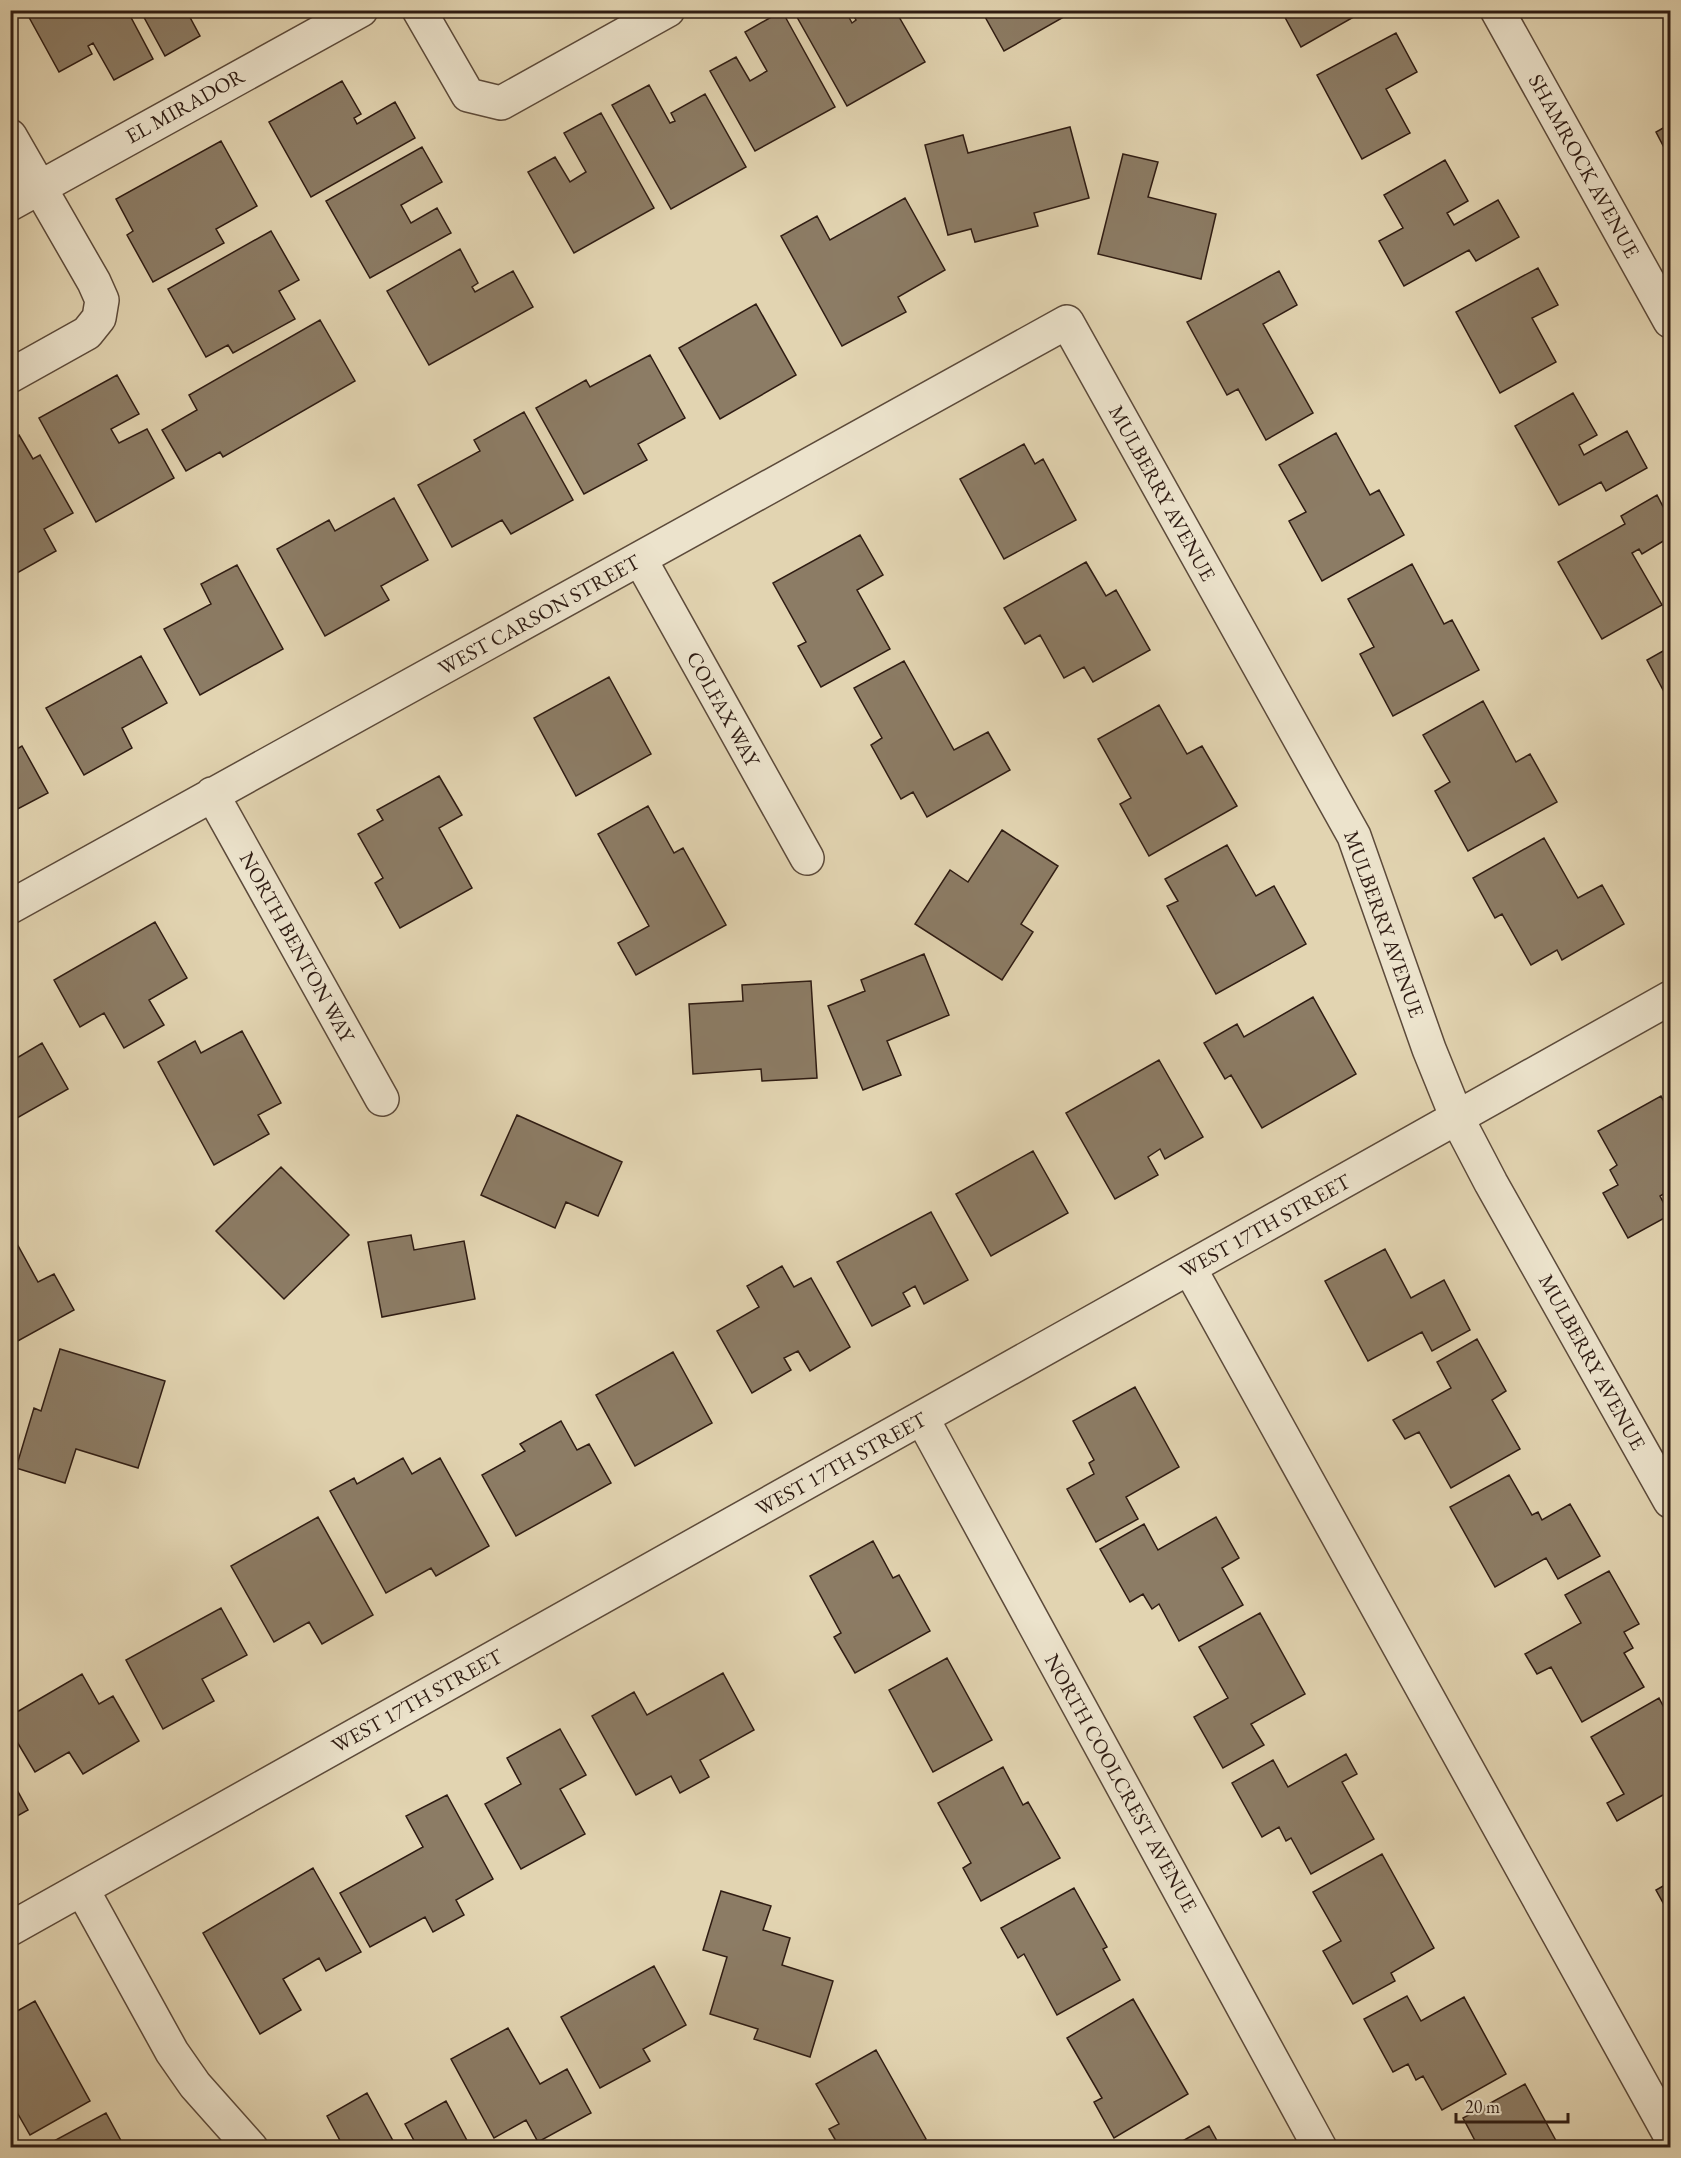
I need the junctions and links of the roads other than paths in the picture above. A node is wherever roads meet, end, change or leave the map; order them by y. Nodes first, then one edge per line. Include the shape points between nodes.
1 (361, 10) edge
2 (419, 10) edge
3 (668, 10) edge
4 (1497, 10) edge
5 (10, 136) edge
6 (38, 187) junction
7 (10, 204) edge
8 (1671, 321) edge
9 (1067, 322) joint
10 (10, 376) edge
11 (640, 559) junction
12 (212, 794) junction
13 (807, 858) dead end
14 (10, 907) edge
15 (1671, 998) edge
16 (382, 1099) dead end
17 (1457, 1118) junction
18 (1190, 1269) junction
19 (922, 1418) junction
20 (1671, 1501) edge
21 (82, 1889) junction
22 (10, 1929) edge
23 (1671, 2135) edge
24 (251, 2148) edge
25 (1320, 2148) edge

1 - 6 street, EL MIRADOR
2 - 3 street via 468,95 501,104
4 - 8 street, SHAMROCK AVENUE
5 - 6 street
6 - 7 street, EL MIRADOR
6 - 10 street via 102,300 99,318 87,333
9 - 11 street, WEST CARSON STREET
9 - 17 street, MULBERRY AVENUE via 1354,836
11 - 12 street, WEST CARSON STREET
11 - 13 street, COLFAX WAY
12 - 14 street, WEST CARSON STREET
12 - 16 street, NORTH BENTON WAY
15 - 17 street, WEST 17TH STREET
17 - 18 street, WEST 17TH STREET
17 - 20 street, MULBERRY AVENUE
18 - 19 street, WEST 17TH STREET
18 - 23 street
19 - 21 street, WEST 17TH STREET
19 - 25 street, NORTH COOLCREST AVENUE
21 - 22 street, WEST 17TH STREET
21 - 24 street via 172,2052 195,2085

